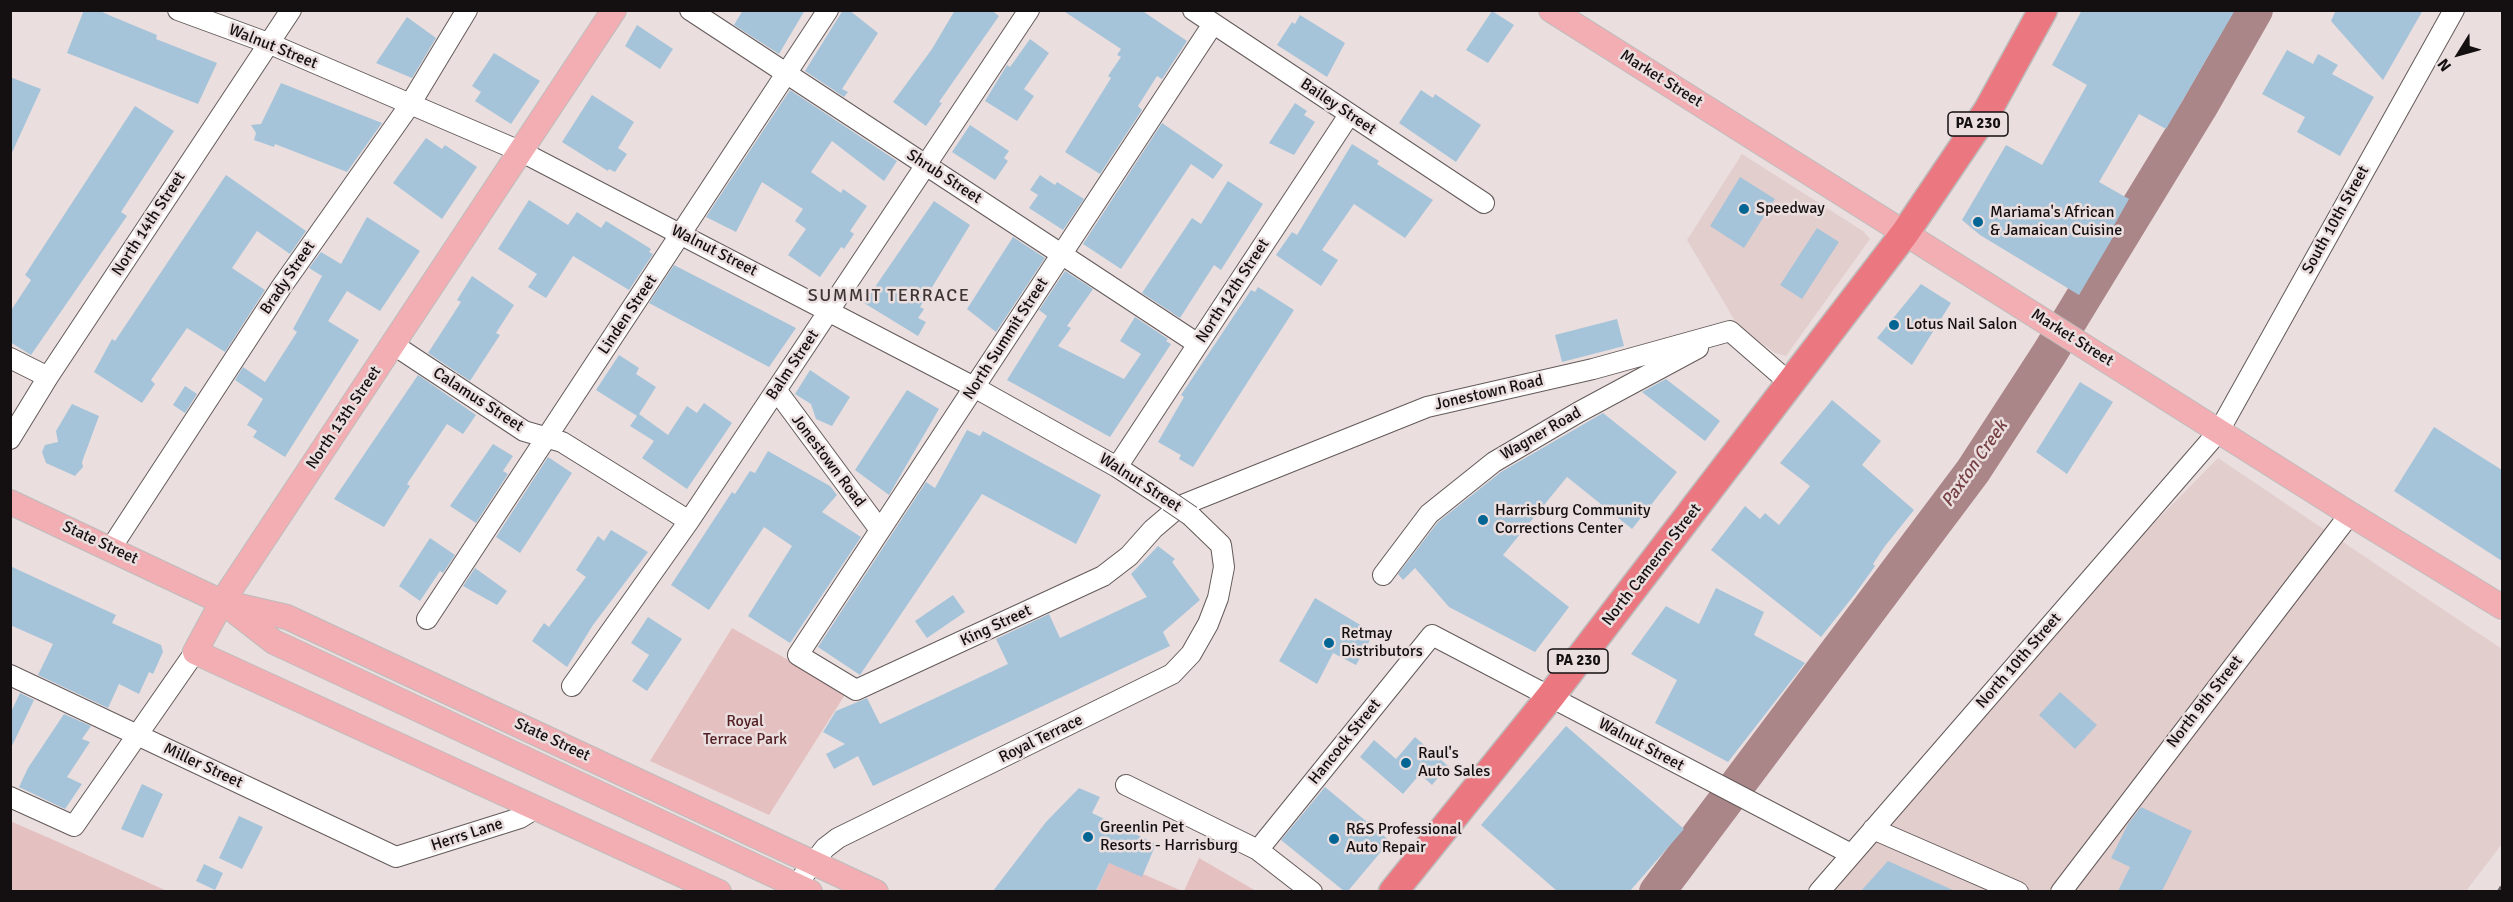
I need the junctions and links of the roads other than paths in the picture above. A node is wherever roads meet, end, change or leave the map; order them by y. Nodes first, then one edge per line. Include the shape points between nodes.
1 (178, 10) edge
2 (291, 10) edge
3 (467, 10) edge
4 (690, 10) edge
5 (828, 10) edge
6 (1029, 10) edge
7 (1193, 10) edge
8 (1551, 10) edge
9 (2043, 10) edge
10 (2454, 10) edge
11 (611, 12) edge
12 (1213, 24) junction
13 (268, 43) junction
14 (786, 74) junction
15 (409, 106) junction
16 (1349, 115) junction
17 (522, 152) junction
18 (926, 166) junction
19 (1484, 203) dead end
20 (1905, 233) junction
21 (682, 234) junction
22 (1061, 255) junction
23 (830, 311) junction
24 (1730, 331) junction
25 (1198, 344) junction
26 (394, 345) junction
27 (10, 358) edge
28 (48, 377) junction
29 (1791, 384) junction
30 (974, 387) junction
31 (777, 391) junction
32 (2219, 431) junction
33 (10, 439) edge
34 (546, 439) junction
35 (1117, 466) junction
36 (10, 502) edge
37 (1180, 508) junction
38 (2350, 514) junction
39 (690, 521) junction
40 (880, 530) junction
41 (1221, 545) joint
42 (111, 548) junction
43 (1383, 575) dead end
44 (222, 602) junction
45 (2502, 607) edge
46 (427, 619) dead end
47 (1432, 635) joint
48 (195, 652) junction
49 (798, 655) joint
50 (10, 675) edge
51 (572, 686) dead end
52 (1550, 697) junction
53 (139, 736) junction
54 (1126, 785) dead end
55 (10, 796) edge
56 (536, 808) junction
57 (1873, 829) junction
58 (1258, 850) junction
59 (1851, 854) junction
60 (396, 857) joint
61 (812, 862) junction
62 (803, 888) edge
63 (719, 891) edge
64 (876, 891) edge
65 (1312, 891) edge
66 (1393, 891) edge
67 (1819, 891) edge
68 (2018, 891) edge
69 (2061, 891) edge

1 - 13 street, Walnut Street
2 - 13 street, North 14th Street
3 - 15 street, Brady Street
4 - 14 street, Shrub Street
5 - 14 street, Linden Street
6 - 18 street, Balm Street
7 - 12 street, Bailey Street
8 - 20 main road, Market Street
9 - 20 highway, PA 230 via 1988,110
10 - 32 street, South 10th Street
11 - 17 main road, North 13th Street
12 - 16 street, Bailey Street
12 - 22 street, North Summit Street
13 - 15 street, Walnut Street
13 - 28 street, North 14th Street
14 - 18 street, Shrub Street
14 - 21 street, Linden Street
15 - 17 street, Walnut Street
15 - 42 street, Brady Street via 282,286
16 - 19 street, Bailey Street
16 - 25 street, North 12th Street
17 - 21 street, Walnut Street
17 - 26 main road, North 13th Street
18 - 22 street, Shrub Street
18 - 23 street, Balm Street
20 - 29 highway, North Cameron Street / PA 230
20 - 32 main road, Market Street
21 - 23 street, Walnut Street
21 - 34 street, Linden Street
22 - 25 street, Shrub Street
22 - 30 street, North Summit Street
23 - 30 street, Walnut Street
23 - 31 street, Balm Street
24 - 29 street
24 - 37 street, Jonestown Road via 1593,369 1427,407
24 - 43 street, Wagner Road via 1494,462 1429,514
25 - 35 street, North 12th Street
26 - 34 street, Calamus Street via 524,431
26 - 44 main road, North 13th Street
27 - 28 street
28 - 33 street, North 14th Street
29 - 52 highway, North Cameron Street / PA 230
30 - 35 street, Walnut Street
30 - 40 street, North Summit Street
31 - 39 street, Balm Street
31 - 40 street, Jonestown Road
32 - 38 main road, Market Street
32 - 57 street, North 10th Street
34 - 39 street, Calamus Street via 562,442
34 - 46 street, Linden Street
35 - 37 street, Walnut Street
36 - 42 main road, State Street
37 - 41 street, Walnut Street
37 - 49 street, King Street via 1102,576 856,690
38 - 45 main road, Market Street
38 - 69 street, North 9th Street
39 - 51 street, Balm Street
40 - 49 street, North Summit Street
41 - 61 street, Royal Terrace via 1224,567 1218,598 1191,654 1172,674 838,838
42 - 44 main road, State Street
44 - 48 main road, North 13th Street
44 - 61 main road, State Street via 287,617
44 - 62 main road, State Street via 274,642
47 - 52 street, Walnut Street
47 - 58 street, Hancock Street
48 - 53 street, North 13th Street
48 - 56 main road
50 - 53 street, Miller Street
52 - 59 street, Walnut Street
52 - 66 highway, North Cameron Street / PA 230
53 - 55 street, North 13th Street via 74,826
53 - 60 street, Miller Street
54 - 58 street
56 - 60 street, Herrs Lane via 520,818
56 - 63 main road
57 - 59 street, North 10th Street
57 - 68 street
58 - 65 street
59 - 67 street, North 10th Street
61 - 62 street, Royal Terrace
61 - 64 main road, State Street

